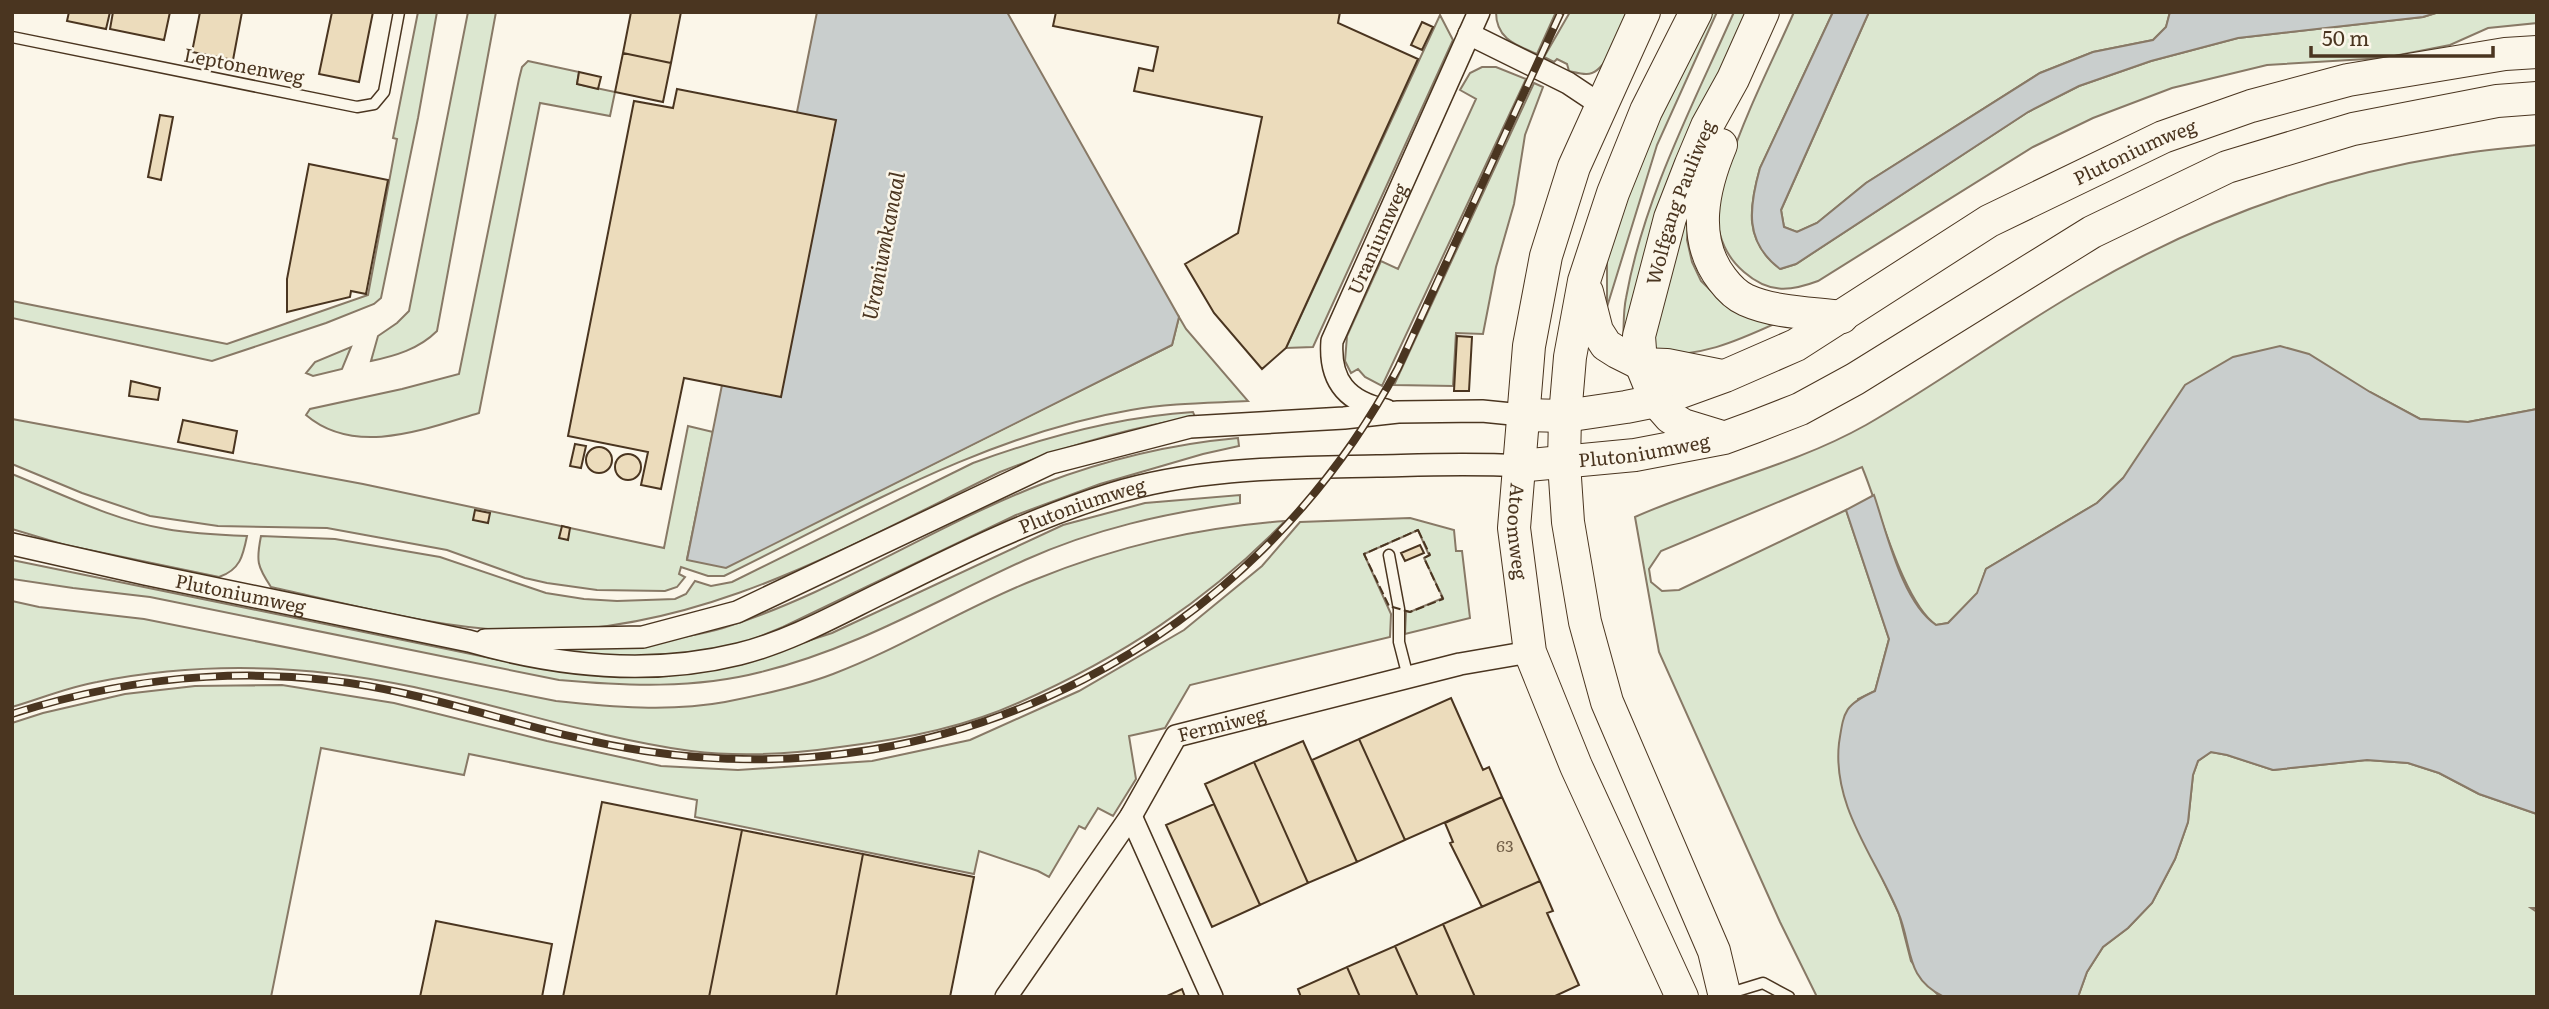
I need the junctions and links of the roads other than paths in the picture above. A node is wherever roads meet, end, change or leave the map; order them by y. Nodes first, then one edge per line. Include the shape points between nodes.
1 (399, 12) edge
2 (1479, 12) edge
3 (1644, 12) edge
4 (1696, 12) edge
5 (1763, 12) edge
6 (1780, 12) edge
7 (1469, 34) junction
8 (12, 37) edge
9 (2537, 52) edge
10 (2537, 98) edge
11 (1601, 105) junction
12 (1584, 281) junction
13 (1842, 317) junction
14 (1641, 364) junction
15 (1725, 376) junction
16 (1656, 401) junction
17 (1398, 412) junction
18 (1522, 415) junction
19 (1564, 416) junction
20 (1724, 438) junction
21 (1564, 463) junction
22 (1519, 466) junction
23 (12, 544) edge
24 (1389, 555) dead end
25 (469, 641) junction
26 (1530, 652) junction
27 (1408, 677) junction
28 (1131, 816) junction
29 (1723, 996) edge
30 (1006, 997) edge
31 (1212, 997) edge
32 (1682, 997) edge
33 (1789, 997) edge

1 - 8 lane, Leptonenweg via 384,92 374,104 357,107
2 - 7 street, Uraniumweg
3 - 11 main road, Atoomweg
4 - 12 main road via 1646,111
5 - 14 main road, Wolfgang Pauliweg via 1707,126 1670,218 1639,336
6 - 13 main road, Wolfgang Pauliweg via 1708,177 1703,236 1715,270 1744,299
7 - 11 street via 1568,83
7 - 17 street, Uraniumweg via 1332,341 1337,381 1359,401
9 - 13 main road, Plutoniumweg via 2348,80 2251,106 2163,137 1989,221
10 - 20 main road, Plutoniumweg via 2497,101 2353,129 2227,167 2092,232 1800,409
11 - 18 main road, Atoomweg via 1574,167 1546,256
12 - 14 main road via 1597,331 1606,345
12 - 19 main road
13 - 15 main road, Plutoniumweg via 1797,345
14 - 15 main road
14 - 16 main road, Wolfgang Pauliweg
15 - 16 main road, Plutoniumweg
16 - 19 main road, Plutoniumweg
16 - 20 main road, Plutoniumweg via 1683,425
17 - 18 street, Plutoniumweg
17 - 25 street, Plutoniumweg via 1190,428 1051,463 737,612 643,637
18 - 19 main road, Plutoniumweg
18 - 22 main road, Atoomweg
19 - 21 main road
20 - 21 main road, Plutoniumweg
21 - 22 main road, Plutoniumweg
21 - 29 main road via 1568,522 1585,622 1607,702 1714,951
22 - 25 street, Plutoniumweg via 1480,463 1243,470 1112,494 983,542 841,613 740,654 676,664 562,663
22 - 26 main road, Atoomweg via 1514,528
23 - 25 street, Plutoniumweg
24 - 27 lane via 1399,609 1399,642
26 - 27 street, Fermiweg
26 - 32 main road, Atoomweg via 1576,766
27 - 28 street, Fermiweg via 1175,736
28 - 30 street, Fermiweg
28 - 31 street
29 - 33 lane via 1763,984

